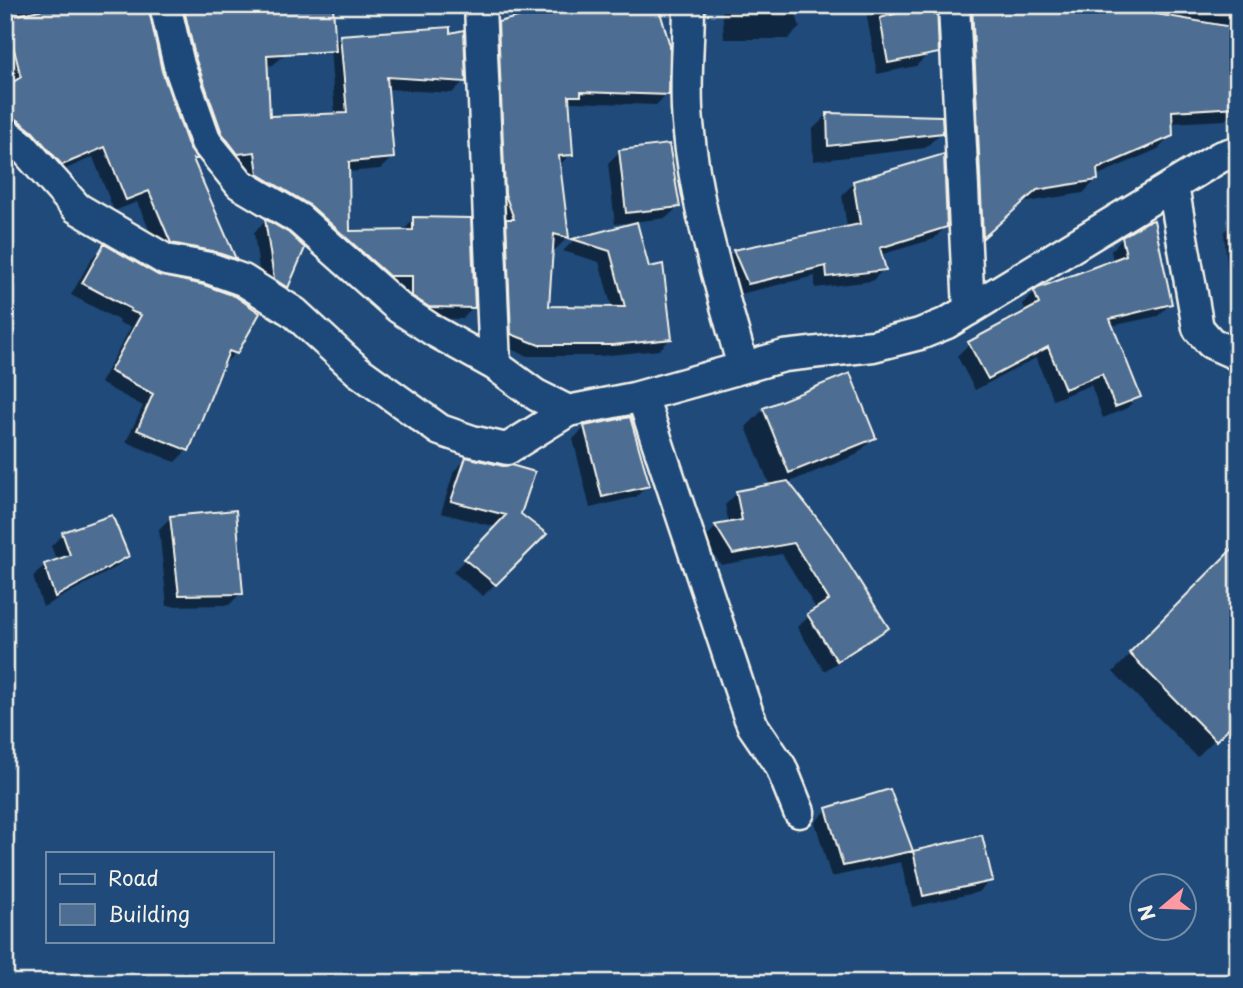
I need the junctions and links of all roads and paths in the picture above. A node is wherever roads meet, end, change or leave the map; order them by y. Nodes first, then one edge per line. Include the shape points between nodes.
1 (165, 5) edge
2 (480, 5) edge
3 (689, 5) edge
4 (954, 5) edge
5 (5, 133) edge
6 (1238, 151) edge
7 (1173, 186) junction
8 (969, 310) junction
9 (1238, 355) edge
10 (495, 365) junction
11 (743, 367) junction
12 (642, 396) junction
13 (568, 411) junction
14 (799, 812) dead end

1 - 10 street via 179,65 206,142 240,184 299,219 399,307
2 - 10 street
3 - 11 street via 691,159
4 - 8 street
5 - 13 street via 77,208 166,260 243,280 295,313 358,371 440,430 507,449
6 - 7 street
7 - 8 street
7 - 9 street via 1198,328 1212,342
8 - 11 street via 909,337 784,356
10 - 13 street via 536,396
11 - 12 street
12 - 13 street
12 - 14 street via 748,714 781,767

